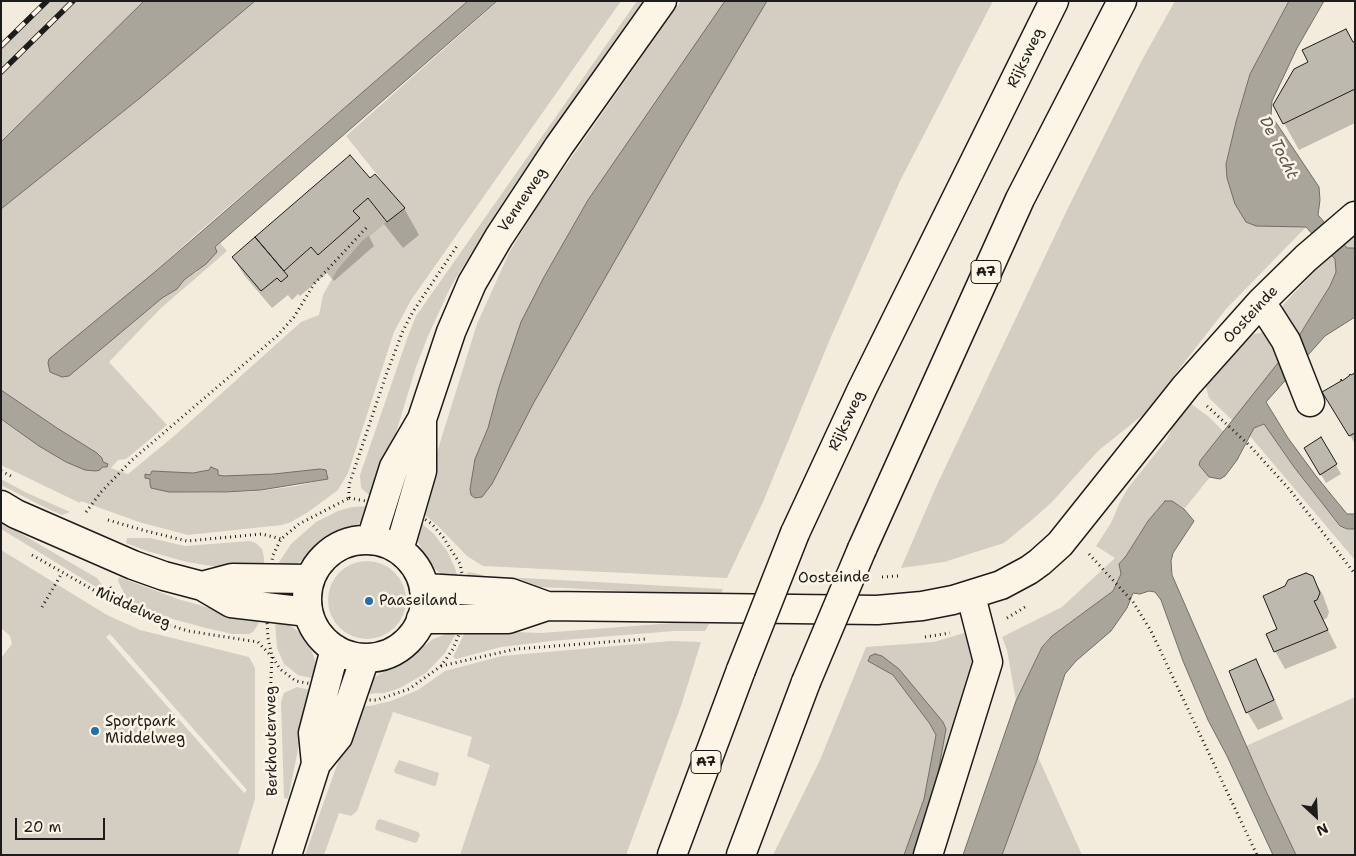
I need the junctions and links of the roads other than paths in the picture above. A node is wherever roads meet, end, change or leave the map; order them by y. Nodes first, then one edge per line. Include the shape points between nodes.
1 (662, 1) edge
2 (1054, 1) edge
3 (1122, 1) edge
4 (1350, 221) edge
5 (1261, 302) junction
6 (1310, 402) dead end
7 (422, 419) junction
8 (1, 504) edge
9 (371, 540) junction
10 (399, 550) junction
11 (310, 579) junction
12 (202, 586) junction
13 (424, 588) junction
14 (971, 596) junction
15 (547, 606) junction
16 (308, 612) junction
17 (421, 619) junction
18 (335, 650) junction
19 (365, 658) junction
20 (316, 764) junction
21 (287, 855) edge
22 (672, 855) edge
23 (741, 855) edge
24 (928, 855) edge

1 - 7 main road, Venneweg via 559,146 476,276 451,332
2 - 22 main road, Rijksweg / A7, bridge via 862,389 795,533
3 - 23 main road, A7, bridge via 1020,199 862,549 806,682
4 - 5 main road, Oosteinde
5 - 6 main road via 1286,341
5 - 14 main road, Oosteinde via 1186,386 1050,554 1001,585
7 - 9 main road, Venneweg via 394,467
7 - 10 main road, Venneweg via 422,472
8 - 12 main road via 16,514 133,565
9 - 10 main road
9 - 11 main road via 341,545 317,565
10 - 13 main road via 415,566
11 - 12 main road via 232,578
11 - 16 main road via 306,595
12 - 16 main road via 231,602
13 - 15 main road, Oosteinde via 512,593
13 - 17 main road
14 - 15 main road, Oosteinde via 936,604 877,610
14 - 24 main road via 988,662
15 - 17 main road, Oosteinde via 508,619
16 - 18 main road via 313,627
17 - 19 main road via 415,632 399,647
18 - 19 main road
18 - 20 main road via 313,733
19 - 20 main road via 338,737
20 - 21 main road

